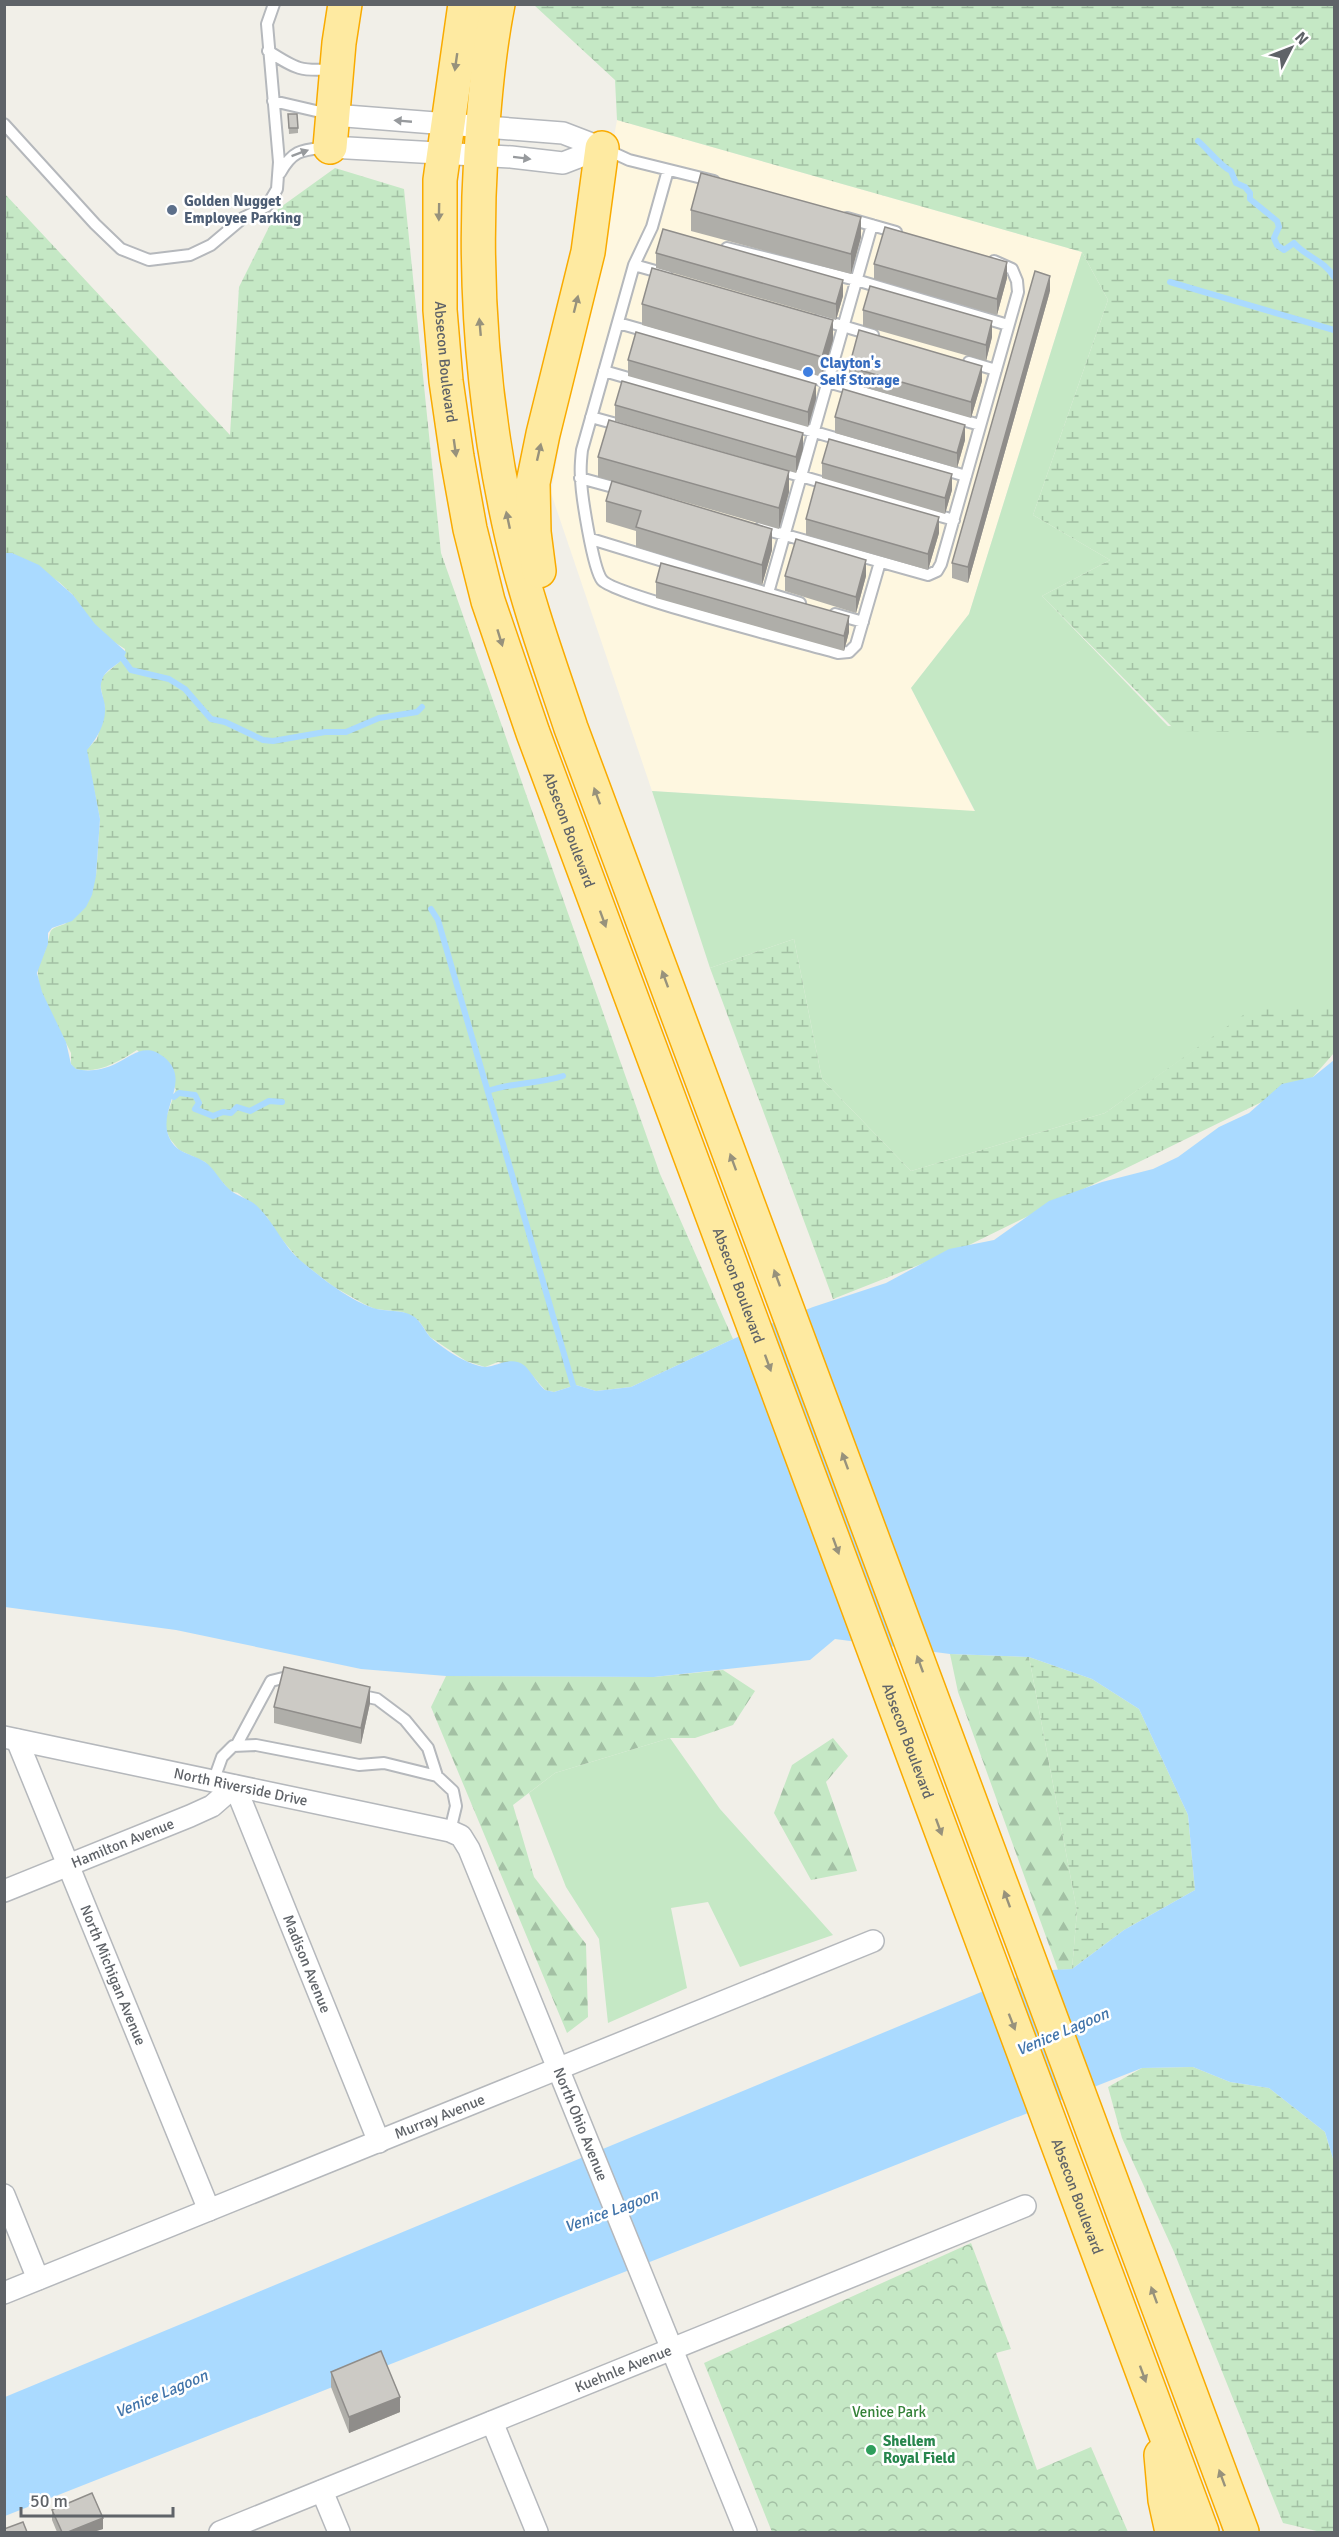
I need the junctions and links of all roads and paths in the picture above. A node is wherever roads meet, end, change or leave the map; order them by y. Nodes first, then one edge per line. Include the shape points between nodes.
1 (274, 4) edge
2 (345, 4) edge
3 (465, 4) edge
4 (498, 4) edge
5 (268, 51) junction
6 (337, 68) junction
7 (273, 101) junction
8 (4, 124) edge
9 (332, 131) junction
10 (445, 139) junction
11 (481, 141) junction
12 (602, 148) junction
13 (668, 170) junction
14 (280, 174) junction
15 (722, 183) edge
16 (837, 215) edge
17 (872, 225) junction
18 (905, 235) edge
19 (721, 246) edge
20 (981, 257) edge
21 (634, 265) junction
22 (675, 277) edge
23 (856, 280) junction
24 (810, 316) edge
25 (618, 323) junction
26 (843, 326) junction
27 (1008, 326) junction
28 (887, 339) edge
29 (952, 358) edge
30 (996, 370) junction
31 (604, 371) junction
32 (828, 382) junction
33 (591, 417) junction
34 (980, 425) junction
35 (636, 429) edge
36 (813, 432) junction
37 (768, 467) edge
38 (801, 476) junction
39 (966, 476) junction
40 (580, 478) junction
41 (640, 494) edge
42 (954, 520) junction
43 (751, 525) edge
44 (784, 535) junction
45 (591, 539) junction
46 (880, 561) junction
47 (768, 593) junction
48 (863, 622) junction
49 (554, 677) junction
50 (303, 1683) edge
51 (345, 1692) edge
52 (11, 1738) edge
53 (236, 1746) junction
54 (437, 1776) junction
55 (213, 1782) junction
56 (235, 1786) junction
57 (450, 1831) junction
58 (69, 1866) junction
59 (4, 1891) edge
60 (873, 1941) dead end
61 (558, 2070) junction
62 (379, 2142) junction
63 (4, 2195) edge
64 (1025, 2206) dead end
65 (209, 2210) junction
66 (38, 2279) junction
67 (4, 2293) edge
68 (672, 2349) junction
69 (1158, 2414) junction
70 (492, 2422) junction
71 (322, 2491) junction
72 (220, 2532) edge
73 (339, 2532) edge
74 (537, 2532) edge
75 (746, 2532) edge
76 (1172, 2532) edge
77 (1202, 2532) edge
78 (1242, 2532) edge

1 - 5 lane via 267,20
2 - 6 highway
3 -> 10 highway, Absecon Boulevard
4 - 11 highway via 488,58
5 - 6 lane via 306,71
5 - 7 lane
6 - 9 highway
7 - 9 lane
7 - 14 lane
8 - 14 lane via 104,234 126,252 150,260 179,258 211,245 243,218 269,203
9 - 10 street
10 -> 9 street
14 -> 9 lane via 295,153
10 - 11 street
10 - 11 street
10 -> 69 highway, Absecon Boulevard via 439,244 446,381 470,529 488,601 509,667
11 - 12 street via 563,133
11 -> 12 street via 563,163
49 -> 11 highway via 512,538 486,390 477,273
12 - 13 lane
49 -> 12 highway via 534,532 533,483 588,252
13 - 15 lane
13 - 21 lane via 656,228
16 - 17 lane
17 - 18 lane
17 - 23 lane
19 - 23 lane
20 - 27 lane via 1012,269 1017,280 1018,292
21 - 22 lane
21 - 25 lane
23 - 26 lane
23 - 27 lane
24 - 26 lane
25 - 31 lane
25 - 32 lane
26 - 28 lane
26 - 32 lane
27 - 30 lane
29 - 30 lane
30 - 34 lane
31 - 33 lane
31 - 36 lane
32 - 34 lane
32 - 36 lane
33 - 35 lane
33 - 40 lane via 582,450
34 - 39 lane
36 - 38 lane
36 - 39 lane
37 - 38 lane
38 - 42 lane
38 - 44 lane
39 - 42 lane
40 - 41 lane
40 - 45 lane
42 - 46 lane via 937,571 928,575
43 - 44 lane
44 - 46 lane
44 - 47 lane
45 - 47 lane
45 - 48 lane via 602,581 648,600 838,653 849,652 856,645
46 - 48 lane
47 - 48 lane
78 -> 49 highway
50 - 53 lane via 283,1678 272,1680
51 - 54 lane via 376,1699 405,1720 428,1748
52 - 55 street, North Riverside Drive
52 - 58 street, North Michigan Avenue
53 - 54 lane via 256,1745 359,1765 384,1764
53 - 55 lane via 222,1757
54 - 57 lane via 453,1791 456,1806
55 - 56 street, North Riverside Drive
56 - 57 street, North Riverside Drive
56 - 58 street, Hamilton Avenue via 201,1811
56 - 62 street, Madison Avenue
57 - 61 street, North Ohio Avenue via 461,1836 469,1849
58 - 59 street, Hamilton Avenue
58 - 65 street, North Michigan Avenue
60 - 61 street, Murray Avenue
61 - 62 street, Murray Avenue
61 - 68 street, North Ohio Avenue
62 - 65 street, Murray Avenue
63 - 66 street
64 - 68 street, Kuehnle Avenue
65 - 66 street, Murray Avenue
66 - 67 street, Murray Avenue
68 - 70 street, Kuehnle Avenue
68 - 75 street, North Ohio Avenue
69 - 76 highway via 1165,2500
69 - 77 highway, Absecon Boulevard
70 - 71 street, Kuehnle Avenue
70 - 74 street
71 - 72 street, Kuehnle Avenue
71 - 73 street

